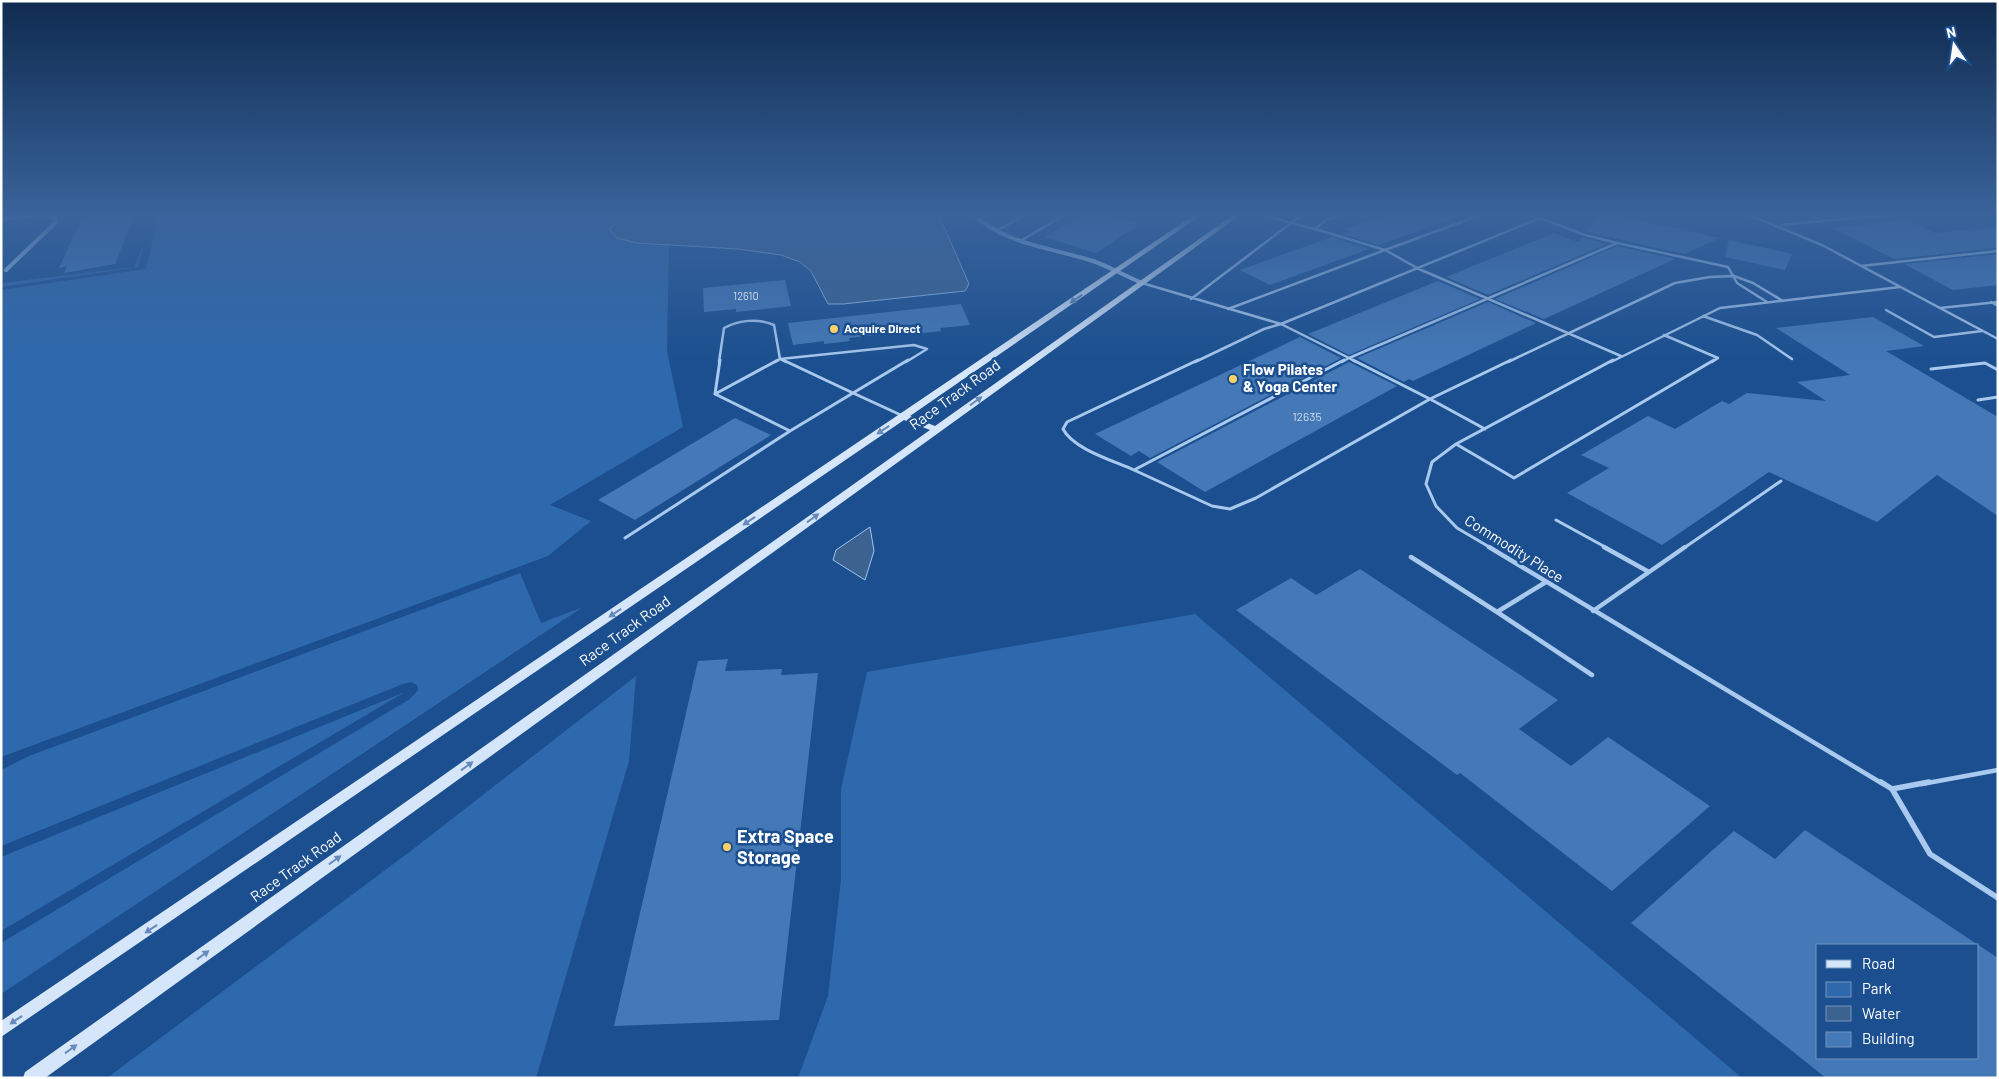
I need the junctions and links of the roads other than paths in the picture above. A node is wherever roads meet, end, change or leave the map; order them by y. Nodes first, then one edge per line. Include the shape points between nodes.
1 (13, 263) edge
2 (1099, 263) edge
3 (1127, 263) edge
4 (1170, 263) edge
5 (1238, 263) edge
6 (1349, 263) edge
7 (1409, 263) edge
8 (1432, 263) edge
9 (1571, 263) edge
10 (1711, 263) edge
11 (1856, 263) edge
12 (1885, 263) edge
13 (1861, 266) junction
14 (1419, 269) junction
15 (6, 270) dead end
16 (1116, 271) junction
17 (1733, 276) junction
18 (1142, 283) junction
19 (1900, 287) junction
20 (1192, 298) junction
21 (1491, 299) junction
22 (1783, 301) junction
23 (1768, 302) junction
24 (1991, 302) junction
25 (1998, 302) edge
26 (1998, 306) edge
27 (1940, 308) junction
28 (1228, 309) junction
29 (1886, 310) dead end
30 (1703, 316) junction
31 (1281, 324) junction
32 (1982, 331) junction
33 (1564, 333) junction
34 (1664, 335) junction
35 (1998, 339) edge
36 (1621, 356) junction
37 (780, 359) junction
38 (1347, 359) junction
39 (1792, 359) dead end
40 (1931, 369) dead end
41 (1998, 370) edge
42 (715, 394) junction
43 (852, 394) junction
44 (1998, 397) edge
45 (1430, 400) junction
46 (1978, 400) dead end
47 (903, 416) junction
48 (1486, 429) junction
49 (936, 430) junction
50 (790, 431) junction
51 (1456, 444) junction
52 (1133, 470) junction
53 (1781, 481) dead end
54 (1556, 520) dead end
55 (625, 538) dead end
56 (1411, 557) dead end
57 (1649, 572) junction
58 (1546, 582) junction
59 (1593, 611) junction
60 (1497, 612) junction
61 (1592, 675) dead end
62 (1996, 771) edge
63 (1892, 789) junction
64 (1998, 898) edge
65 (1, 1030) edge
66 (31, 1078) edge

1 - 15 street
2 - 16 street
3 - 16 main road, Race Track Road
4 - 18 main road, Race Track Road
5 - 20 lane
6 - 28 lane
7 - 14 lane
8 - 14 lane
9 - 21 lane
10 - 17 lane via 1728,267
11 - 13 lane
12 - 13 lane
13 - 19 lane
14 - 21 lane
14 - 31 lane
16 - 18 street
16 -> 47 main road, Race Track Road
17 - 22 lane via 1751,282
17 - 23 lane via 1737,283
17 - 33 lane via 1668,285
18 - 20 lane
49 -> 18 main road, Race Track Road
19 - 22 lane, Commodity Place
19 - 27 lane
20 - 28 lane
21 - 33 lane
21 - 38 lane
22 - 23 lane, Commodity Place
23 - 30 lane, Commodity Place via 1720,308
24 - 25 lane
24 - 26 lane
24 - 27 lane
27 - 32 lane
28 - 31 lane
29 - 32 lane via 1934,337
30 - 34 lane, Commodity Place
30 - 39 lane via 1756,335
31 - 38 lane
31 - 52 lane via 1255,333 1067,422 1063,429 1067,437
32 - 35 lane
33 - 36 lane
33 - 45 lane
34 - 36 lane, Commodity Place
34 - 51 lane via 1718,358 1514,478
36 - 48 lane, Commodity Place
37 - 42 lane
37 - 42 lane via 774,325 768,321 730,324 724,328
37 - 43 lane
37 - 43 lane via 914,345 927,349
38 - 45 lane
38 - 52 lane
40 - 41 lane via 1985,363
42 - 50 lane
43 - 47 lane
43 - 50 lane
44 - 46 lane
45 - 48 lane
45 - 52 lane via 1256,498 1230,509 1204,503
47 - 49 main road
47 -> 65 main road, Race Track Road
48 - 51 lane, Commodity Place
66 -> 49 main road, Race Track Road
50 - 55 lane
51 - 58 lane, Commodity Place via 1432,462 1426,484 1436,506 1457,528
53 - 57 lane
54 - 57 lane
56 - 60 lane
57 - 59 lane
58 - 59 lane, Commodity Place
58 - 60 lane
59 - 63 lane, Commodity Place
60 - 61 lane
62 - 63 lane
63 - 64 lane via 1930,854

